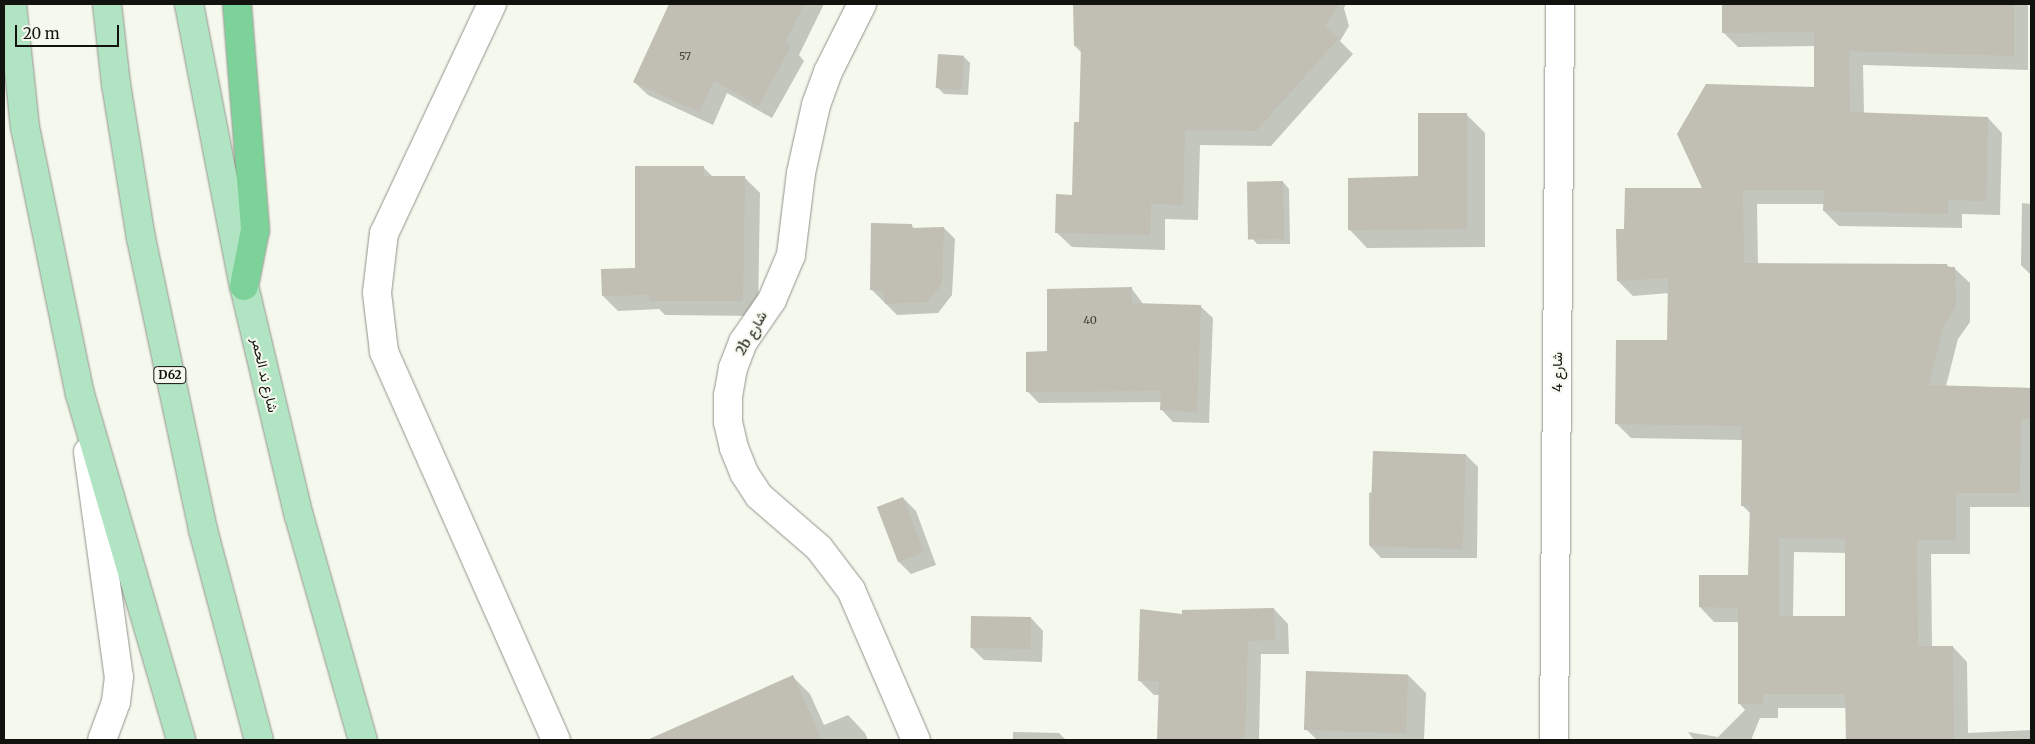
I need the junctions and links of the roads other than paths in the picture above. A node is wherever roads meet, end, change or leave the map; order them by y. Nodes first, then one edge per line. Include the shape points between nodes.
1 (12, 4) edge
2 (107, 4) edge
3 (189, 4) edge
4 (237, 4) edge
5 (492, 4) edge
6 (862, 4) edge
7 (1560, 4) edge
8 (244, 286) junction
9 (80, 394) junction
10 (102, 740) edge
11 (181, 740) edge
12 (259, 740) edge
13 (363, 740) edge
14 (556, 740) edge
15 (916, 740) edge
16 (1554, 740) edge

1 - 9 main road via 25,127
2 - 12 main road, D62 via 144,248 203,530
3 - 8 main road, شارع ند الحمر
4 - 8 highway via 255,230
5 - 14 street via 384,233 377,293 384,352
6 - 15 street, 2b شارع via 828,72 816,105 801,173 791,255 775,292 743,342 733,368 728,422 740,465 759,496 819,548 850,590
7 - 16 street, شارع 4
8 - 13 main road, شارع ند الحمر via 299,516
9 - 10 street via 119,677 116,702
9 - 11 main road

